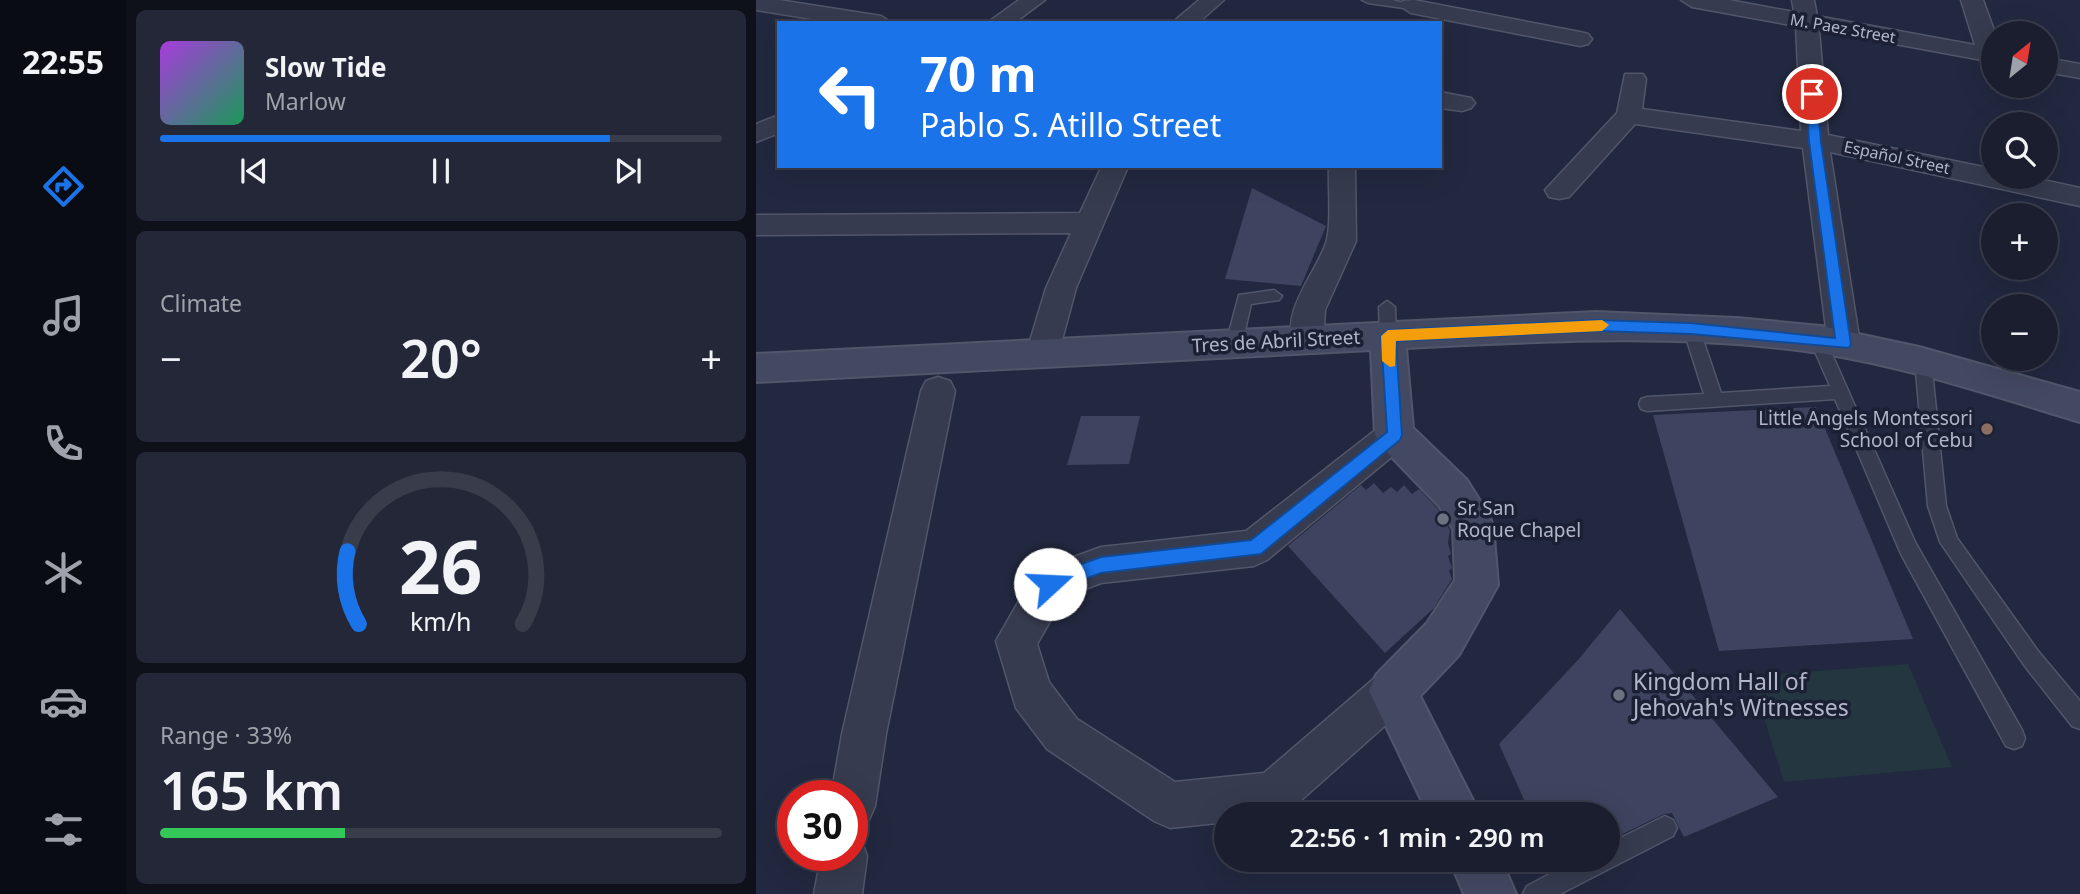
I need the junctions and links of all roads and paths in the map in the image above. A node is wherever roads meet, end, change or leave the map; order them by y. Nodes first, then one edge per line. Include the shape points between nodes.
1 (845, 0) edge
2 (1034, 0) edge
3 (1213, 0) edge
4 (1368, 0) edge
5 (1692, 0) edge
6 (1972, 0) edge
7 (756, 3) edge
8 (1409, 10) edge
9 (1805, 11) edge
10 (805, 12) junction
11 (777, 21) edge
12 (778, 21) edge
13 (867, 21) edge
14 (1001, 21) edge
15 (1186, 21) edge
16 (766, 25) dead end
17 (1981, 25) edge
18 (1580, 39) dead end
19 (1981, 52) edge
20 (2058, 67) edge
21 (2080, 71) edge
22 (1634, 79) dead end
23 (1629, 114) junction
24 (777, 124) edge
25 (756, 134) edge
26 (1815, 142) junction
27 (1113, 168) edge
28 (1342, 168) edge
29 (1559, 190) dead end
30 (2080, 197) edge
31 (1090, 223) junction
32 (756, 225) edge
33 (1274, 296) dead end
34 (1387, 321) junction
35 (1691, 328) junction
36 (1307, 341) junction
37 (1831, 342) junction
38 (1234, 344) junction
39 (1043, 351) junction
40 (1923, 361) junction
41 (756, 368) edge
42 (942, 373) junction
43 (1842, 392) junction
44 (1715, 400) junction
45 (1647, 404) dead end
46 (2080, 407) edge
47 (1395, 435) junction
48 (1392, 691) junction
49 (2080, 718) edge
50 (2014, 738) dead end
51 (856, 780) edge
52 (1449, 802) edge
53 (1665, 828) dead end
54 (1620, 851) edge
55 (842, 871) edge
56 (1578, 872) edge
57 (838, 894) edge
58 (1535, 894) edge

1 - 10 street
2 - 14 street
3 - 15 street
4 - 8 lane
5 - 9 street, M. Paez Street
6 - 17 street
7 - 10 street
8 - 18 street
9 - 19 street, M. Paez Street
9 - 26 street
10 - 12 street
10 - 13 street
11 - 16 street
20 - 21 street
22 - 23 street
23 - 26 street, Español Street
23 - 29 street
24 - 25 street
26 - 30 street, Español Street
26 - 37 street
27 - 31 street
28 - 36 street via 1341,241 1309,310
31 - 32 street
31 - 39 street via 1061,288
33 - 38 lane via 1244,299
34 - 35 street, Tres de Abril Street
34 - 36 street, Tres de Abril Street
34 - 47 street
35 - 37 street, Tres de Abril Street
35 - 44 lane
36 - 38 street, Tres de Abril Street
37 - 40 street, Tres de Abril Street
37 - 43 lane
38 - 39 street, Tres de Abril Street
39 - 42 street, Tres de Abril Street
40 - 46 street, Tres de Abril Street
40 - 49 lane via 1937,506 1950,542 2031,658
41 - 42 street, Tres de Abril Street
42 - 51 street
43 - 44 lane
43 - 50 lane via 1909,548
44 - 45 lane
47 - 48 street via 1453,493 1473,525 1477,585 1443,639
47 - 48 street via 1254,548 1101,565 1050,584 1016,641 1031,693 1062,734 1170,805 1273,795
48 - 52 street
53 - 54 lane
55 - 57 street
56 - 58 lane

